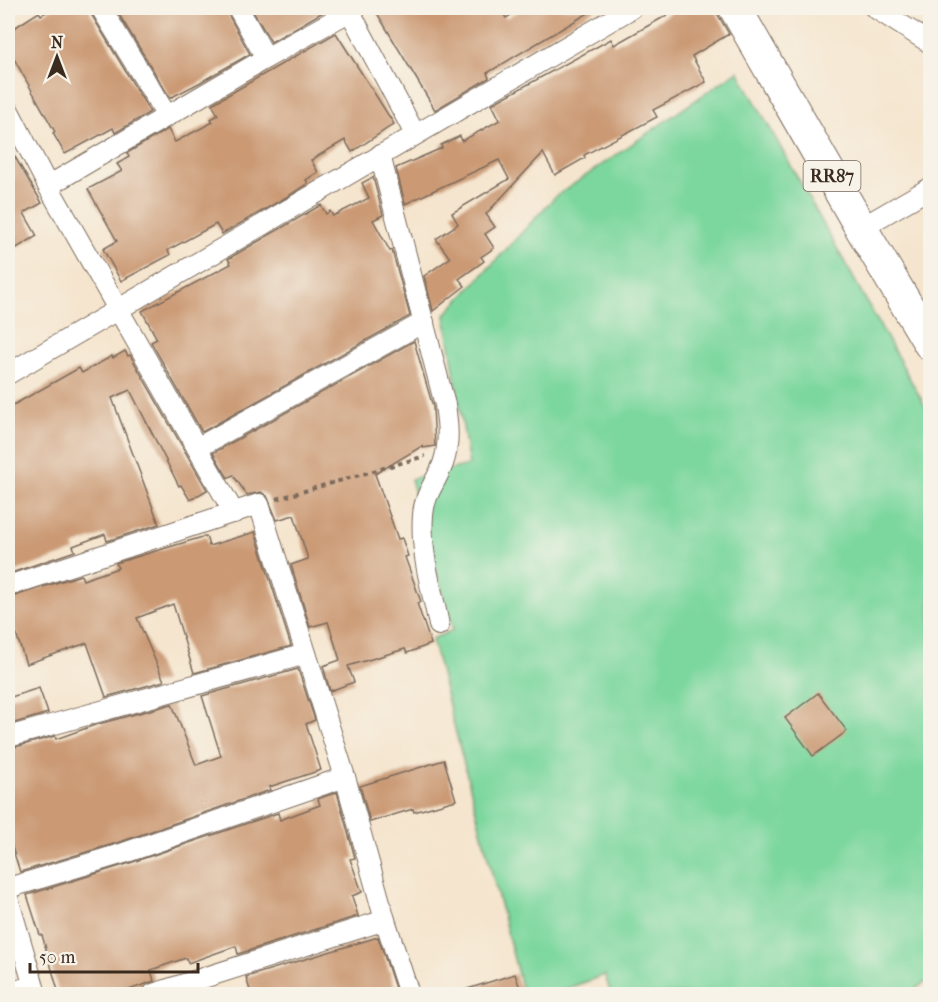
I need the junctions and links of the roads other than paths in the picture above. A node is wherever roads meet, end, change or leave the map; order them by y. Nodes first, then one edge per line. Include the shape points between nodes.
1 (101, 8) edge
2 (238, 8) edge
3 (632, 8) edge
4 (735, 8) edge
5 (875, 8) edge
6 (351, 9) edge
7 (930, 43) edge
8 (266, 57) junction
9 (8, 109) edge
10 (167, 116) junction
11 (415, 134) junction
12 (380, 155) junction
13 (48, 186) junction
14 (930, 188) edge
15 (861, 228) junction
16 (117, 310) junction
17 (424, 322) junction
18 (930, 344) edge
19 (8, 374) edge
20 (197, 448) junction
21 (234, 513) junction
22 (9, 584) edge
23 (439, 625) dead end
24 (306, 654) junction
25 (8, 737) edge
26 (345, 777) junction
27 (8, 888) edge
28 (8, 898) edge
29 (385, 920) junction
30 (34, 990) edge
31 (8, 993) edge
32 (153, 994) edge
33 (409, 994) edge

1 - 10 street
2 - 8 street
3 - 11 street
4 - 15 main road, RR87
5 - 7 street
6 - 8 street
6 - 11 street
8 - 10 street
9 - 13 street
10 - 13 street
11 - 12 street
12 - 16 street
12 - 17 street
13 - 16 street
14 - 15 street
15 - 18 main road, RR87
16 - 19 street
16 - 20 street
17 - 20 street
17 - 23 street via 448,433 447,449 427,495 423,515 425,552
20 - 21 street
21 - 22 street
21 - 24 street via 259,504
24 - 25 street
24 - 26 street
26 - 27 street via 124,853
26 - 29 street
28 - 30 street
29 - 32 street
29 - 33 street
30 - 31 street

